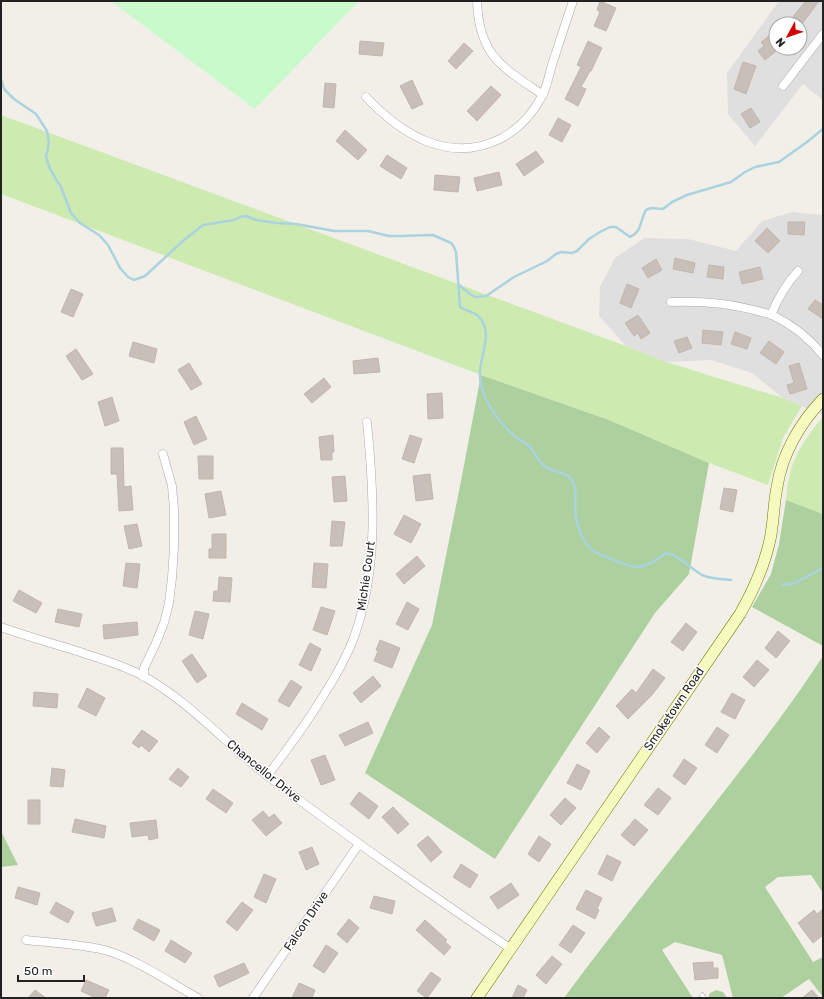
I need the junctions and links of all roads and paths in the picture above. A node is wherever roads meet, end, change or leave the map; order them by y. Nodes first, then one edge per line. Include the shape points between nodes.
1 (477, 1) edge
2 (573, 1) edge
3 (823, 34) edge
4 (783, 86) dead end
5 (543, 95) junction
6 (366, 97) dead end
7 (798, 270) dead end
8 (671, 302) dead end
9 (771, 314) junction
10 (823, 355) edge
11 (823, 399) edge
12 (367, 422) dead end
13 (163, 454) dead end
14 (1, 627) edge
15 (144, 677) junction
16 (267, 776) junction
17 (359, 844) junction
18 (26, 940) dead end
19 (511, 949) junction
20 (198, 998) edge
21 (253, 998) edge
22 (477, 998) edge

1 - 5 street via 480,27 489,51 505,69
2 - 5 street
3 - 4 street
5 - 6 street via 526,119 509,134 490,143 464,149 451,149 425,141 392,121
7 - 9 street via 786,284
8 - 9 street via 720,304
9 - 10 street via 803,336
11 - 19 main road, Smoketown Road via 794,438 785,457 777,486 769,544 758,580 747,602
12 - 16 street, Michie Court via 372,479 372,534 365,599 359,622 340,668 327,691
13 - 15 street via 172,486 174,509 172,578 164,623 144,668
14 - 15 street, Chancellor Drive via 103,660
15 - 16 street, Chancellor Drive via 182,702
16 - 17 street, Chancellor Drive
17 - 19 street, Chancellor Drive
17 - 21 street, Falcon Drive
18 - 20 street via 109,952 130,960
19 - 22 main road, Smoketown Road

